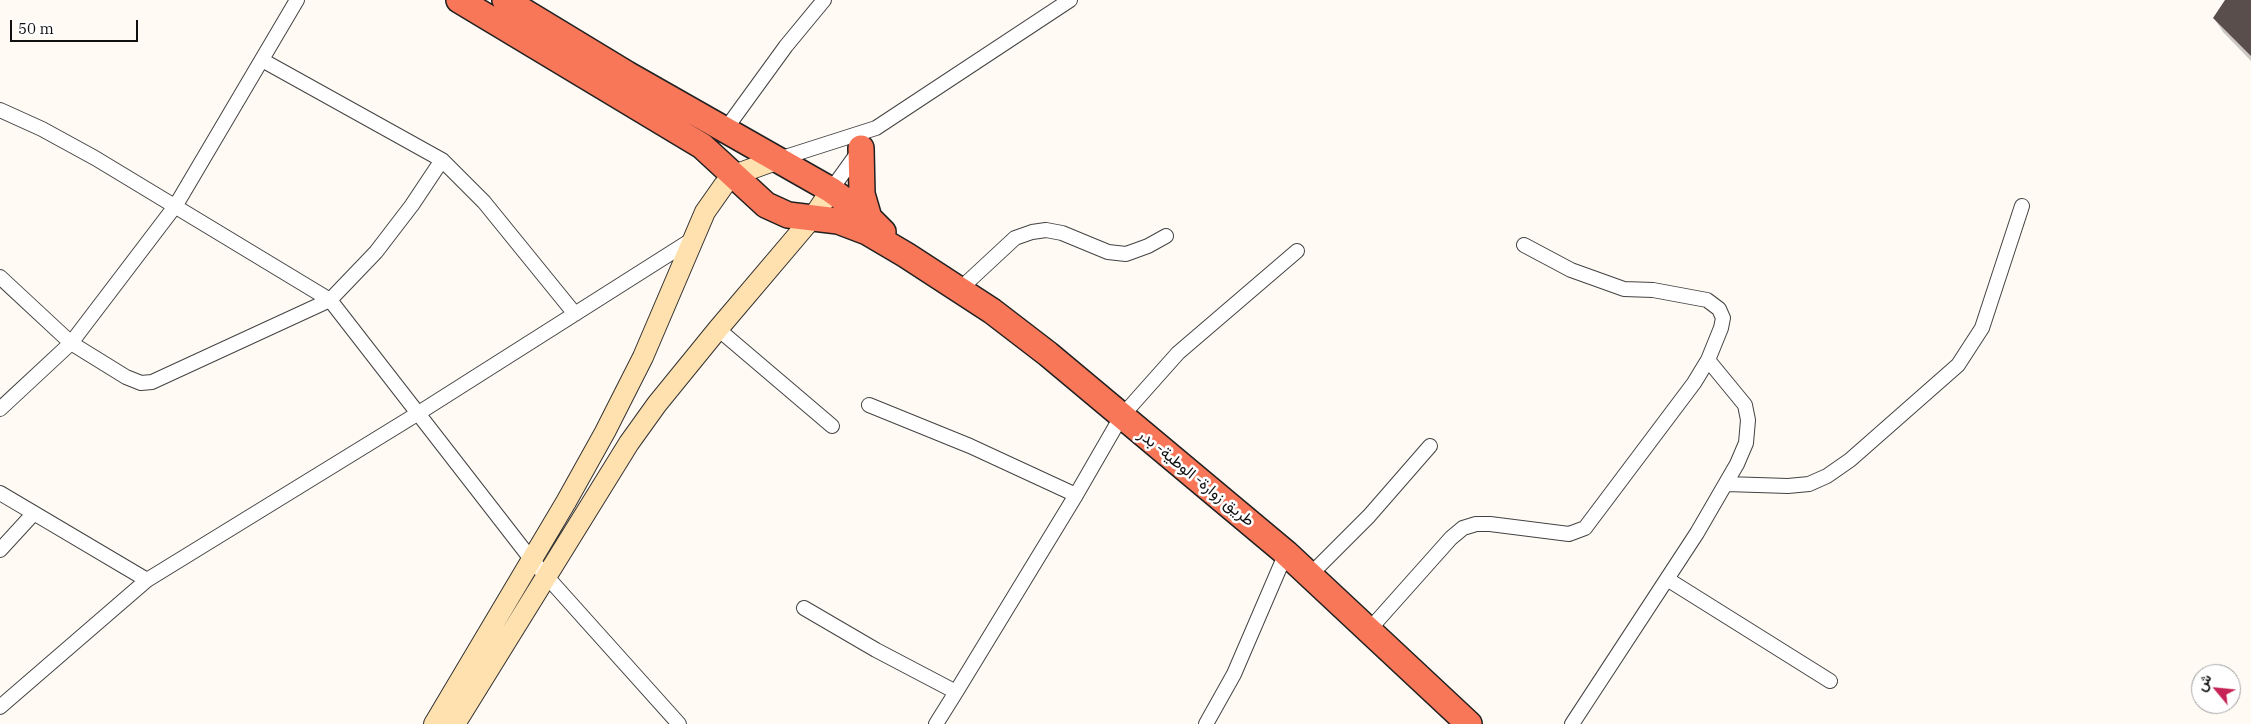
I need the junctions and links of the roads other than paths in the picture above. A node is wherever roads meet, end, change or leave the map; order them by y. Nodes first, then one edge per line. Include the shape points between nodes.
1 (297, 0) edge
2 (459, 0) edge
3 (506, 0) edge
4 (824, 0) edge
5 (1070, 0) edge
6 (262, 60) junction
7 (0, 110) edge
8 (876, 128) junction
9 (725, 130) junction
10 (861, 148) junction
11 (779, 159) junction
12 (442, 160) junction
13 (734, 175) junction
14 (831, 190) junction
15 (176, 205) junction
16 (2022, 206) dead end
17 (814, 217) junction
18 (869, 218) junction
19 (1166, 236) dead end
20 (693, 239) junction
21 (1524, 244) dead end
22 (1298, 251) dead end
23 (906, 255) junction
24 (0, 277) edge
25 (959, 290) junction
26 (330, 300) junction
27 (575, 314) junction
28 (718, 329) junction
29 (71, 344) junction
30 (1708, 360) junction
31 (869, 405) dead end
32 (0, 409) edge
33 (417, 414) junction
34 (1121, 417) junction
35 (832, 426) dead end
36 (1430, 446) dead end
37 (1726, 484) junction
38 (0, 493) edge
39 (1076, 494) junction
40 (34, 513) junction
41 (0, 550) edge
42 (1286, 553) junction
43 (531, 559) junction
44 (1310, 575) junction
45 (546, 577) junction
46 (1667, 579) junction
47 (148, 580) junction
48 (804, 608) dead end
49 (1369, 630) junction
50 (1830, 680) dead end
51 (956, 692) junction
52 (0, 707) edge
53 (434, 724) edge
54 (455, 724) edge
55 (679, 724) edge
56 (936, 724) edge
57 (1206, 724) edge
58 (1468, 724) edge
59 (1572, 724) edge

1 - 6 street
2 - 13 highway via 662,121 710,152
3 - 9 highway
4 - 9 street
5 - 8 street
6 - 12 street
6 - 15 street
7 - 15 street via 57,137
8 - 10 street
8 - 11 street
9 - 11 highway
10 - 14 street
10 - 18 highway via 862,194
11 - 13 street
11 - 14 highway
12 - 26 street via 376,252
12 - 27 street via 484,202
13 - 17 highway via 766,206 788,215
13 - 20 street via 715,198
14 - 17 street
14 - 18 highway
15 - 26 street
15 - 29 street
16 - 37 street via 1982,328 1958,365 1850,460 1827,476 1809,484 1788,486
17 - 23 highway via 867,232
17 - 28 street
18 - 23 highway
19 - 25 street via 1126,254 1108,252 1062,233 1032,232 1015,238
20 - 27 street
20 - 43 street via 634,374 588,464
21 - 30 street via 1571,270 1624,289 1696,296 1714,304 1723,318
22 - 34 street via 1178,353
23 - 25 highway, طريق زوارة- الوطية- بدر
24 - 29 street
25 - 34 highway, طريق زوارة- الوطية- بدر via 1013,326
26 - 29 street via 152,382 141,383 126,377
26 - 33 street
27 - 33 street
28 - 35 street
28 - 45 street via 630,442
29 - 32 street
30 - 37 street via 1745,406 1748,420 1746,443
30 - 49 street via 1585,528 1569,534 1490,524 1463,528
31 - 39 street
33 - 43 street
33 - 47 street
34 - 39 street
34 - 42 highway, طريق زوارة- الوطية- بدر
36 - 44 street via 1369,516
37 - 46 street
38 - 40 street
39 - 51 street
40 - 41 street
40 - 47 street
42 - 44 highway, طريق زوارة- الوطية- بدر
42 - 57 street via 1234,674
43 - 45 street
43 - 53 street
44 - 49 highway, طريق زوارة- الوطية- بدر
45 - 54 street
45 - 55 street
46 - 50 street
46 - 59 street
47 - 52 street
48 - 51 street
49 - 58 highway, طريق زوارة- الوطية- بدر
51 - 56 street

